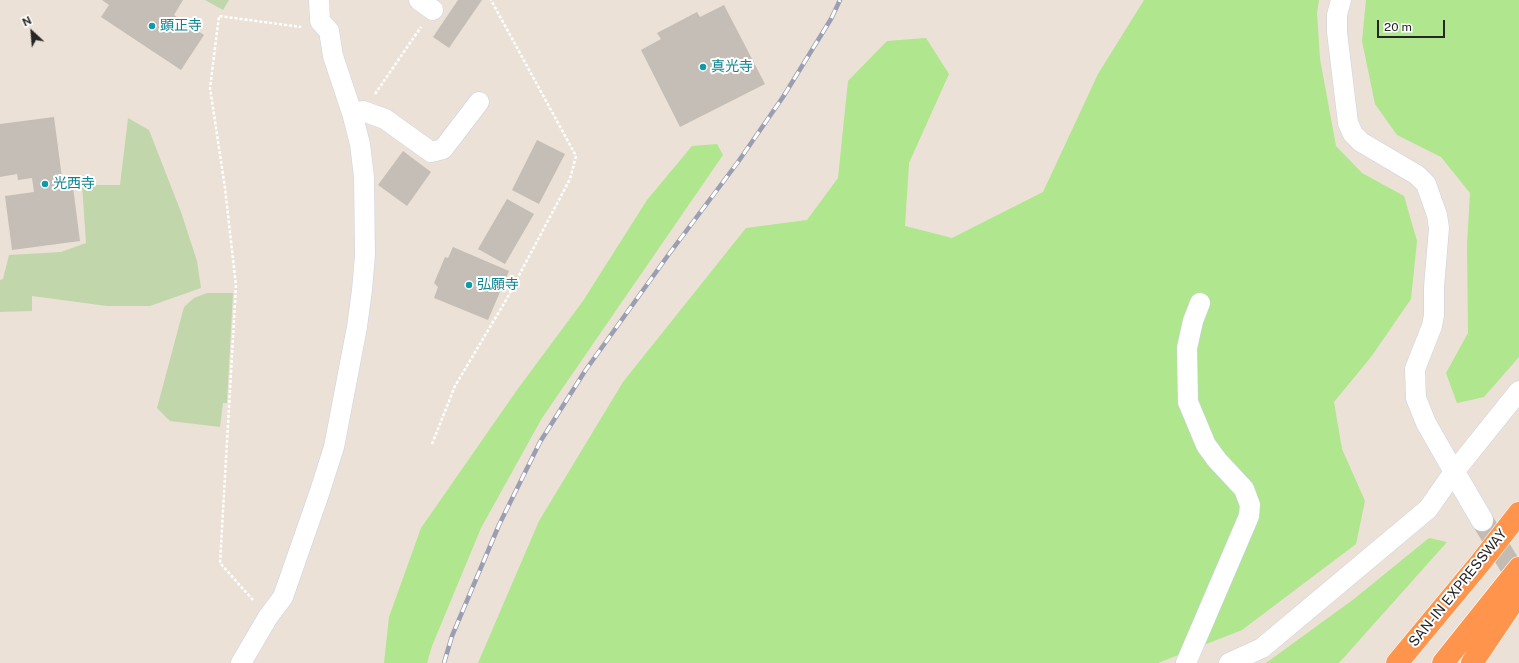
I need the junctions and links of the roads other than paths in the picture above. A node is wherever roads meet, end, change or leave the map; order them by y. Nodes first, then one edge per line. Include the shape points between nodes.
1 (319, 0) edge
2 (1341, 0) edge
3 (479, 102) dead end
4 (357, 112) junction
5 (1200, 303) dead end
6 (1519, 391) edge
7 (1454, 472) junction
8 (1519, 512) edge
9 (1482, 520) tunnel mouth
10 (1519, 568) edge
11 (1519, 593) edge
12 (241, 663) edge
13 (1186, 663) edge
14 (1229, 663) edge
15 (1397, 663) edge
16 (1443, 663) edge
17 (1472, 663) edge

1 - 4 street via 320,21 329,31 332,56
2 - 7 street via 1337,32 1348,123 1353,134 1361,142 1418,175 1426,184 1437,215 1439,228 1434,315 1415,369 1416,398 1426,423
3 - 4 street via 444,149 431,152 385,119
4 - 12 street via 364,177 365,255 357,327 334,447 283,597
5 - 13 street via 1193,321 1188,348 1188,402 1206,446 1244,489 1250,505 1250,516
6 - 7 street
7 - 9 street
7 - 14 street via 1428,508 1333,590 1262,648
8 - 15 highway, SAN-IN EXPRESSWAY
10 - 16 highway
11 - 17 highway

